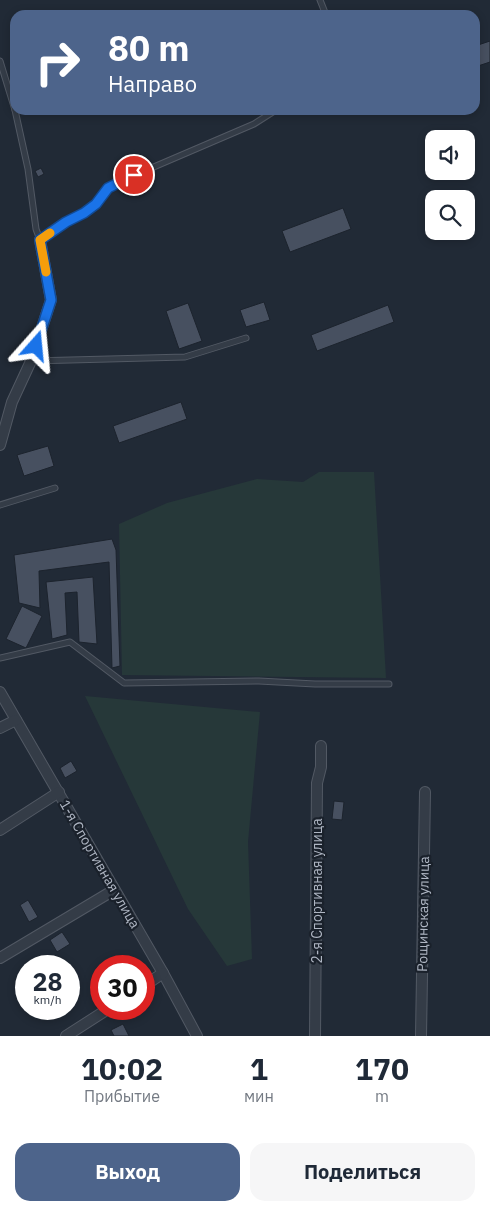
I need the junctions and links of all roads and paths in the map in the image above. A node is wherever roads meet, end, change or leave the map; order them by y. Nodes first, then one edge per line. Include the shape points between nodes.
1 (0, 61) edge
2 (10, 94) edge
3 (16, 115) edge
4 (268, 115) edge
5 (40, 240) junction
6 (246, 338) dead end
7 (31, 361) junction
8 (0, 445) edge
9 (55, 488) dead end
10 (0, 505) edge
11 (0, 658) edge
12 (389, 684) dead end
13 (0, 692) edge
14 (16, 720) junction
15 (0, 728) edge
16 (321, 746) dead end
17 (59, 792) junction
18 (425, 792) dead end
19 (0, 830) edge
20 (114, 890) junction
21 (0, 958) edge
22 (163, 973) junction
23 (155, 978) edge
24 (91, 1020) edge
25 (66, 1036) edge
26 (197, 1036) edge
27 (316, 1036) edge
28 (421, 1036) edge

1 - 2 lane
3 - 5 lane
4 - 5 lane via 108,188 96,204
5 - 7 street via 51,300
6 - 7 lane via 185,357
7 - 8 street via 12,402
9 - 10 lane
11 - 12 lane via 70,642 124,683 259,681
13 - 14 street, 1-я Спортивная улица
14 - 15 street
14 - 17 street, 1-я Спортивная улица
16 - 27 street, 2-я Спортивная улица via 317,783
17 - 19 street
17 - 20 street, 1-я Спортивная улица
18 - 28 street, Рощинская улица
20 - 21 street
20 - 22 street, 1-я Спортивная улица
22 - 23 street
22 - 26 street, 1-я Спортивная улица
24 - 25 street

